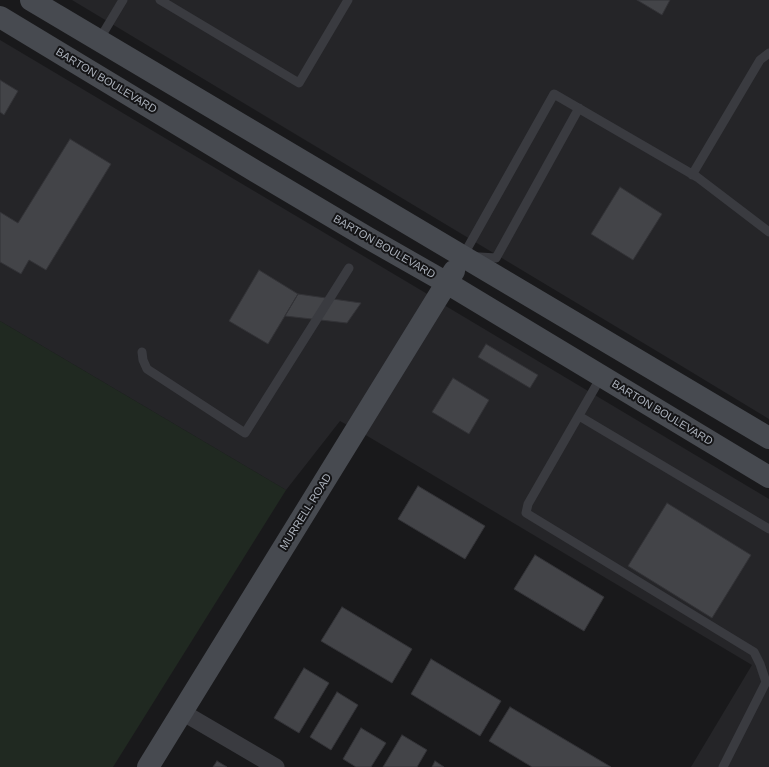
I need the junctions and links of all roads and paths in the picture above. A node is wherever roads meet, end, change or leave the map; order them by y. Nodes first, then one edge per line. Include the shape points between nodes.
1 (31, 0) edge
2 (123, 0) edge
3 (160, 0) edge
4 (348, 0) edge
5 (0, 16) edge
6 (99, 40) junction
7 (769, 53) edge
8 (150, 107) junction
9 (578, 108) junction
10 (256, 134) junction
11 (692, 175) junction
12 (769, 232) edge
13 (463, 256) junction
14 (349, 268) dead end
15 (447, 283) junction
16 (142, 352) dead end
17 (601, 377) junction
18 (579, 416) junction
19 (769, 438) edge
20 (769, 477) edge
21 (769, 528) edge
22 (182, 712) junction
23 (148, 767) edge
24 (276, 767) edge
25 (723, 767) edge

1 - 6 main road
2 - 6 lane
3 - 4 lane via 299,83
5 - 8 main road, BARTON BOULEVARD
6 - 10 main road
7 - 11 lane via 760,60
8 - 10 main road via 161,98 176,99
8 - 15 main road, BARTON BOULEVARD
9 - 11 lane
9 - 13 lane via 496,258
9 - 13 lane via 554,94
10 - 13 main road
11 - 12 lane
13 - 15 main road, MURRELL ROAD
13 - 19 main road
14 - 16 lane via 245,433 147,369
15 - 17 main road, BARTON BOULEVARD
15 - 22 main road, MURRELL ROAD
17 - 18 lane
17 - 20 main road, BARTON BOULEVARD
18 - 21 lane
18 - 25 lane via 528,504 526,513 754,652 766,682
22 - 23 main road, MURRELL ROAD
22 - 24 street

